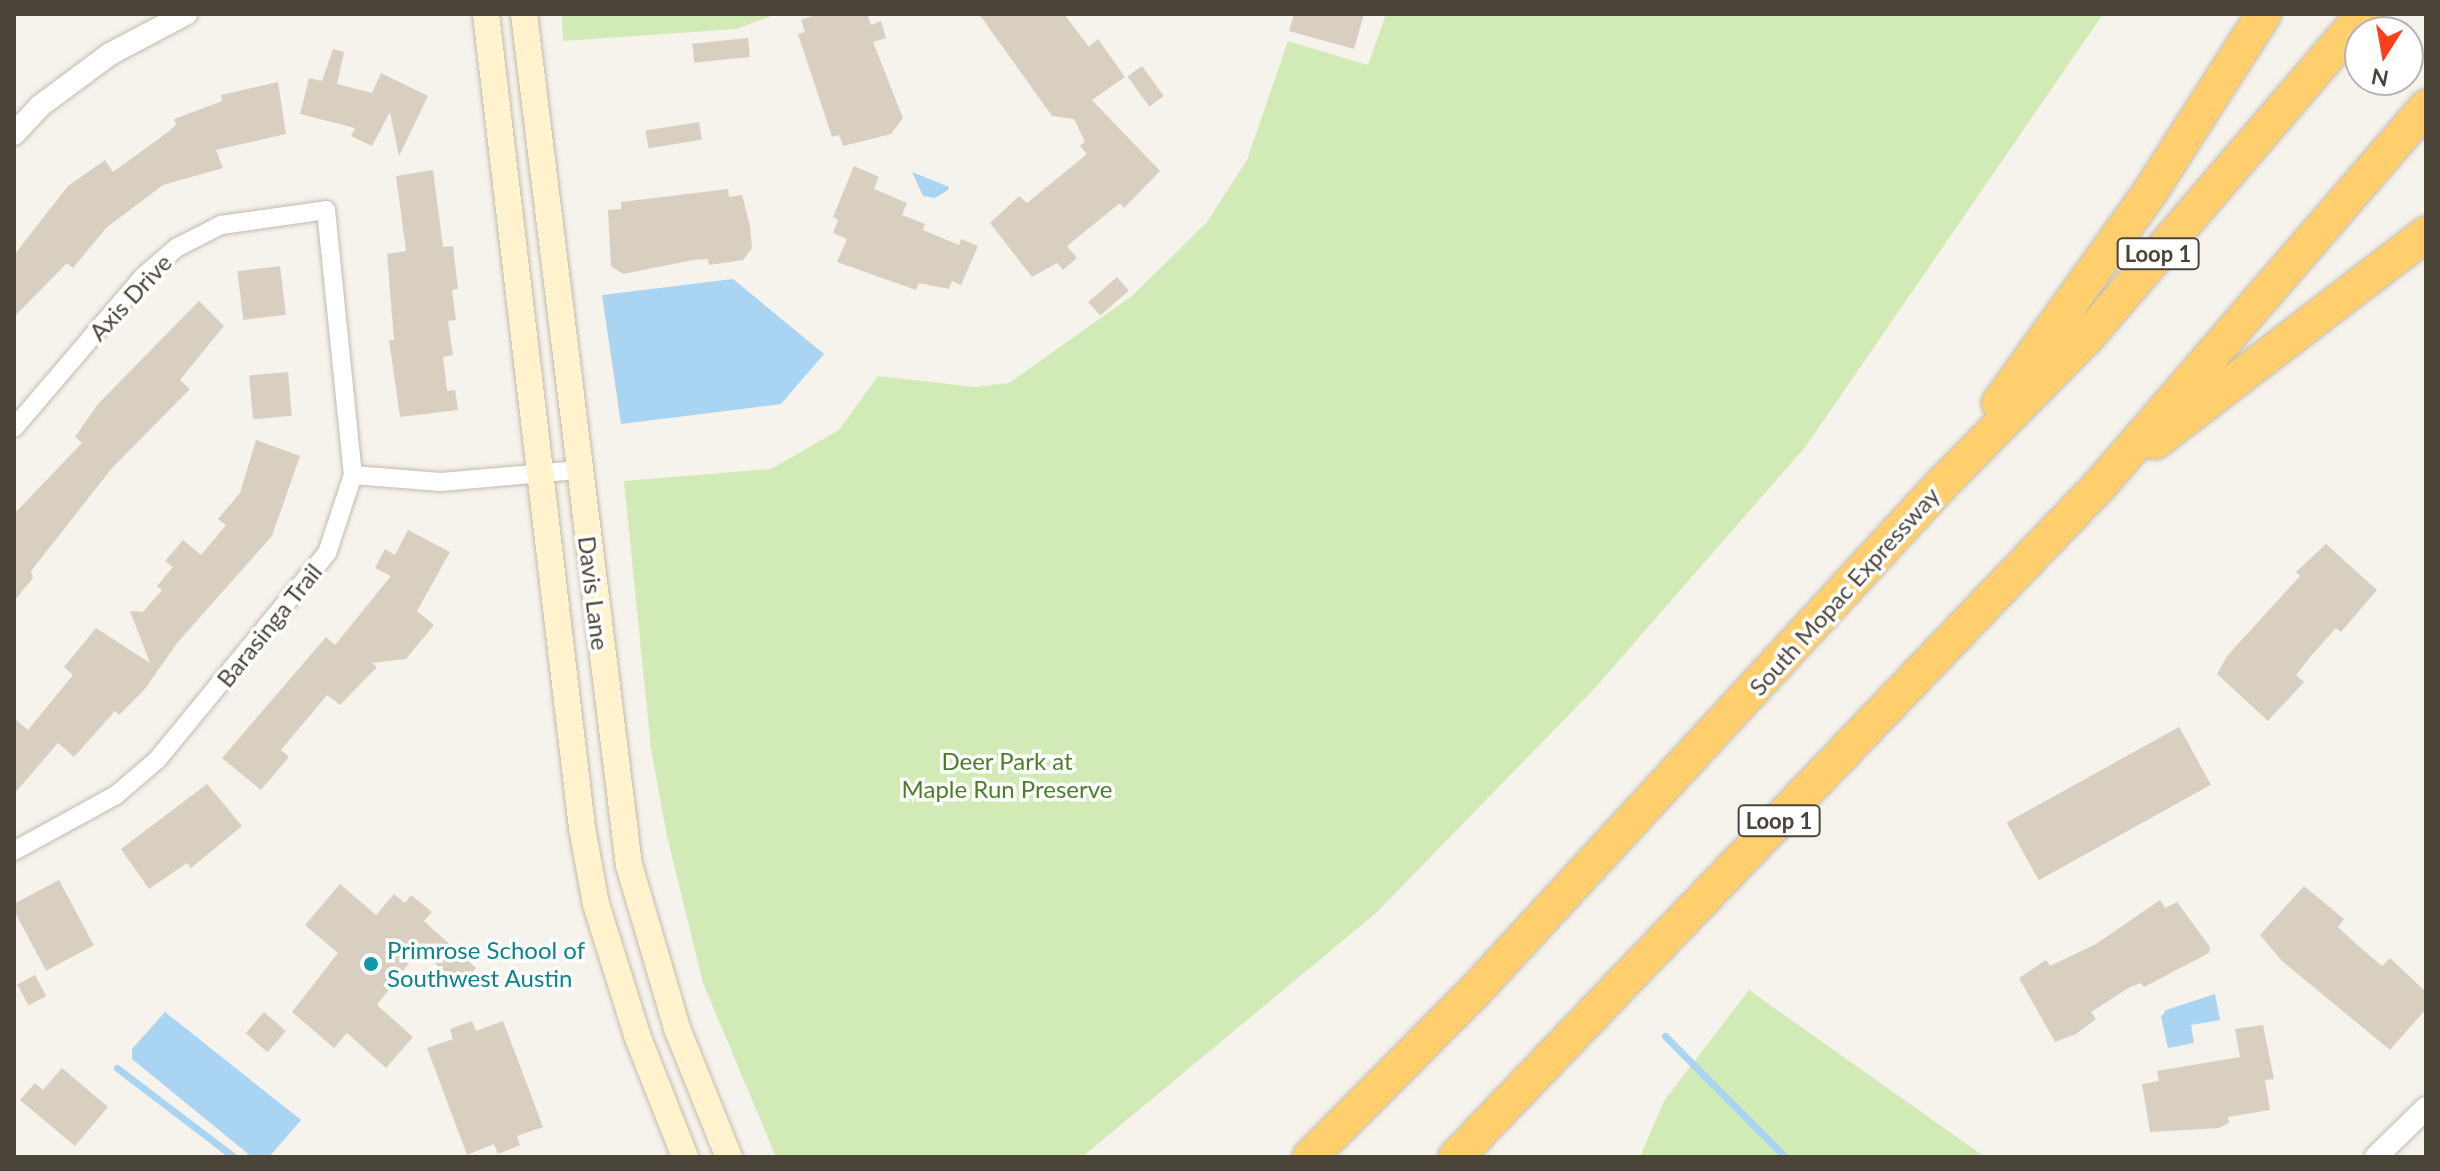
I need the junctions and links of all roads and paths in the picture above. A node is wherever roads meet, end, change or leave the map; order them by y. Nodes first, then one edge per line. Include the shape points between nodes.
1 (186, 14) edge
2 (486, 14) edge
3 (524, 14) edge
4 (2264, 14) edge
5 (2364, 14) edge
6 (2426, 107) edge
7 (14, 134) edge
8 (326, 210) joint
9 (2426, 234) edge
10 (14, 428) edge
11 (579, 470) junction
12 (353, 475) junction
13 (538, 475) junction
14 (2101, 484) junction
15 (1941, 485) junction
16 (14, 851) edge
17 (637, 894) junction
18 (596, 904) junction
19 (2426, 1108) edge
20 (685, 1157) edge
21 (729, 1157) edge
22 (1310, 1157) edge
23 (1456, 1157) edge
24 (2376, 1157) edge

1 - 7 street via 110,54 40,106
2 - 13 main road, Davis Lane
3 - 11 main road, Davis Lane
4 - 15 highway via 2150,192
5 - 15 highway, South Mopac Expressway / Loop 1 via 2088,336
6 - 14 highway, Loop 1
8 - 10 street, Axis Drive via 221,225 176,248 144,276
8 - 12 street, Barasinga Trail
9 - 14 highway
11 - 13 street
11 - 17 main road, Davis Lane
12 - 13 street via 441,482
12 - 16 street, Barasinga Trail via 337,530 315,572 158,759 116,795
13 - 18 main road, Davis Lane
14 - 23 highway, Loop 1
15 - 22 highway, South Mopac Expressway / Loop 1 via 1475,991
17 - 18 main road
17 - 21 main road, Davis Lane via 678,1031
18 - 20 main road, Davis Lane via 637,1035
19 - 24 street

